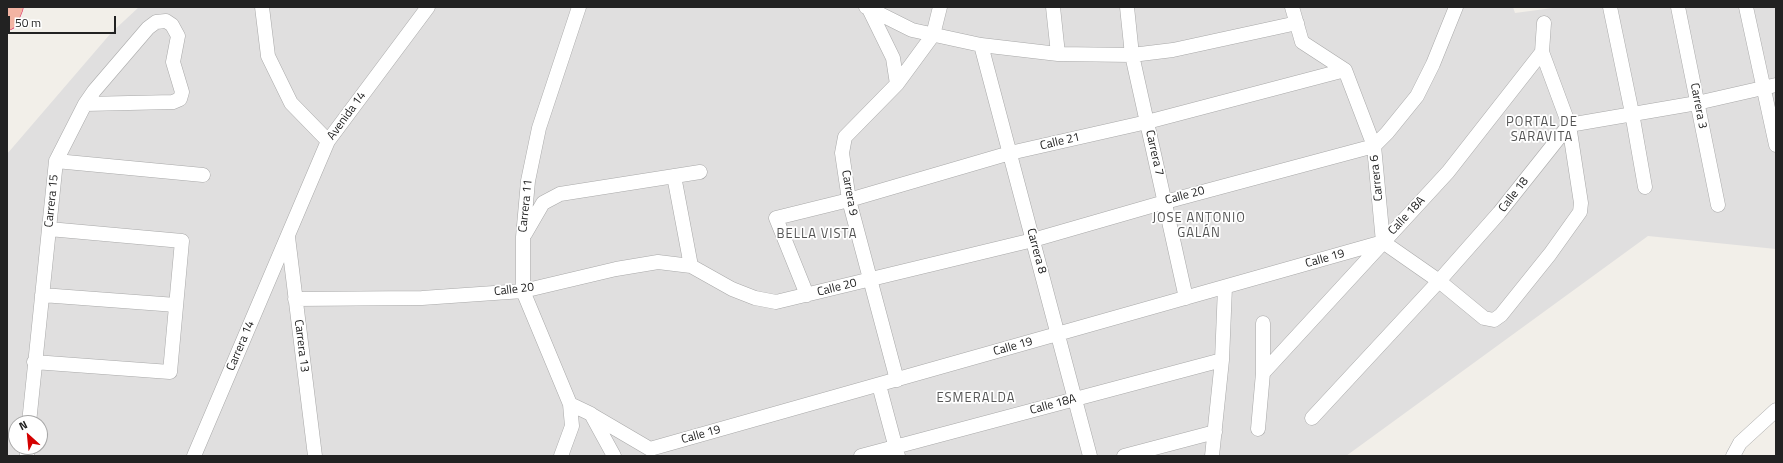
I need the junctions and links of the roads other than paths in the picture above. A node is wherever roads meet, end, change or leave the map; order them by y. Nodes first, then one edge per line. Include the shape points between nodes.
1 (12, 7) edge
2 (262, 7) edge
3 (428, 7) edge
4 (579, 7) edge
5 (940, 7) edge
6 (1053, 7) edge
7 (1127, 7) edge
8 (1292, 7) edge
9 (1456, 7) edge
10 (1610, 7) edge
11 (1678, 7) edge
12 (1746, 7) edge
13 (867, 8) edge
14 (7, 19) edge
15 (1297, 23) junction
16 (1544, 23) dead end
17 (933, 35) junction
18 (981, 45) junction
19 (1542, 52) junction
20 (1058, 54) junction
21 (1132, 55) junction
22 (1345, 70) junction
23 (897, 84) junction
24 (1770, 86) edge
25 (1697, 103) junction
26 (85, 104) junction
27 (1632, 114) junction
28 (1147, 122) junction
29 (1569, 125) junction
30 (328, 141) junction
31 (1776, 145) edge
32 (1374, 146) junction
33 (1010, 153) junction
34 (56, 161) junction
35 (700, 172) dead end
36 (203, 175) dead end
37 (674, 176) junction
38 (1645, 187) dead end
39 (849, 200) junction
40 (1165, 202) junction
41 (1718, 204) dead end
42 (49, 229) junction
43 (288, 237) junction
44 (523, 237) junction
45 (1033, 240) junction
46 (1384, 242) junction
47 (691, 266) junction
48 (870, 280) junction
49 (1439, 281) junction
50 (1225, 287) junction
51 (523, 291) junction
52 (42, 295) junction
53 (807, 295) junction
54 (1186, 298) junction
55 (295, 299) junction
56 (176, 305) junction
57 (1263, 323) dead end
58 (1058, 334) junction
59 (1222, 360) junction
60 (34, 362) junction
61 (1263, 373) junction
62 (897, 380) junction
63 (879, 385) junction
64 (1075, 399) junction
65 (570, 404) junction
66 (1776, 410) edge
67 (591, 414) junction
68 (30, 415) edge
69 (1312, 418) dead end
70 (1258, 429) dead end
71 (1215, 432) junction
72 (897, 451) edge
73 (651, 453) edge
74 (194, 456) edge
75 (315, 456) edge
76 (562, 456) edge
77 (614, 456) edge
78 (861, 456) edge
79 (1090, 456) edge
80 (1124, 456) edge
81 (1212, 456) edge
82 (1732, 456) edge

1 - 14 highway
2 - 30 street via 268,56 291,103
3 - 30 street, Avenida 14
4 - 44 street, Carrera 11 via 539,128 528,181
5 - 17 street
6 - 20 street
7 - 21 street, Carrera 7
8 - 15 street
9 - 32 street via 1417,96
10 - 27 street
11 - 25 street, Carrera 3
12 - 24 street
13 - 17 street via 912,30
13 - 23 street via 893,58
15 - 21 street via 1173,50
15 - 22 street via 1302,42
16 - 19 street
17 - 18 street
17 - 23 street, Carrera 9
18 - 20 street
18 - 33 street, Carrera 8
19 - 29 street
19 - 46 street, Calle 18A via 1448,172
20 - 21 street
21 - 28 street, Carrera 7
22 - 28 street, Calle 21
22 - 32 street, Carrera 6
23 - 39 street, Carrera 9 via 845,137 842,153
24 - 25 street
24 - 31 street
25 - 27 street
25 - 41 street, Carrera 3
26 - 26 street, Carrera 15 via 148,28 156,22 166,20 172,25 178,36 174,62 182,92 180,99 173,102
26 - 34 street, Carrera 15
27 - 29 street
27 - 38 street
28 - 33 street, Calle 21
28 - 40 street, Carrera 7
29 - 49 street, Calle 18 via 1499,213
29 - 49 street via 1581,203 1580,212 1501,315 1494,320 1484,318
30 - 43 street, Avenida 14
32 - 40 street, Calle 20
32 - 46 street, Carrera 6
33 - 39 street, Calle 21
33 - 45 street, Carrera 8
34 - 36 street
34 - 42 street, Carrera 15
35 - 37 street
37 - 44 street via 560,194 544,203
37 - 47 street
39 - 48 street, Carrera 9
39 - 53 street, Calle 21 via 776,218
40 - 45 street, Calle 20
40 - 54 street, Carrera 7
42 - 52 street, Carrera 15
42 - 56 street via 182,241
43 - 55 street, Carrera 13
43 - 74 street, Carrera 14
44 - 51 street, Carrera 11
45 - 48 street, Calle 20
45 - 58 street, Carrera 8
46 - 49 street
46 - 50 street, Calle 19
46 - 61 street, Calle 18A
47 - 51 street, Calle 20 via 658,262
47 - 53 street, Calle 20 via 710,278 755,298 776,302
48 - 53 street, Calle 20
48 - 62 street, Carrera 9
49 - 69 street, Calle 18
50 - 54 street, Calle 19
50 - 59 street
51 - 55 street, Calle 20 via 422,298
51 - 65 street, Carrera 11
52 - 56 street
52 - 60 street, Carrera 15
54 - 58 street, Calle 19
55 - 75 street, Carrera 13
56 - 60 street via 170,372
57 - 61 street
58 - 62 street, Calle 19
58 - 64 street, Carrera 8
59 - 64 street, Calle 18A
59 - 71 street
60 - 68 street, Carrera 15
61 - 70 street
62 - 63 street, Calle 19
63 - 72 street
63 - 73 street, Calle 19
64 - 72 street, Calle 18A
64 - 79 street, Carrera 8
65 - 67 street
65 - 76 street, Carrera 11 via 572,426
66 - 82 street via 1740,443
67 - 73 street
67 - 77 street
71 - 80 street
71 - 81 street
72 - 78 street, Calle 18A

